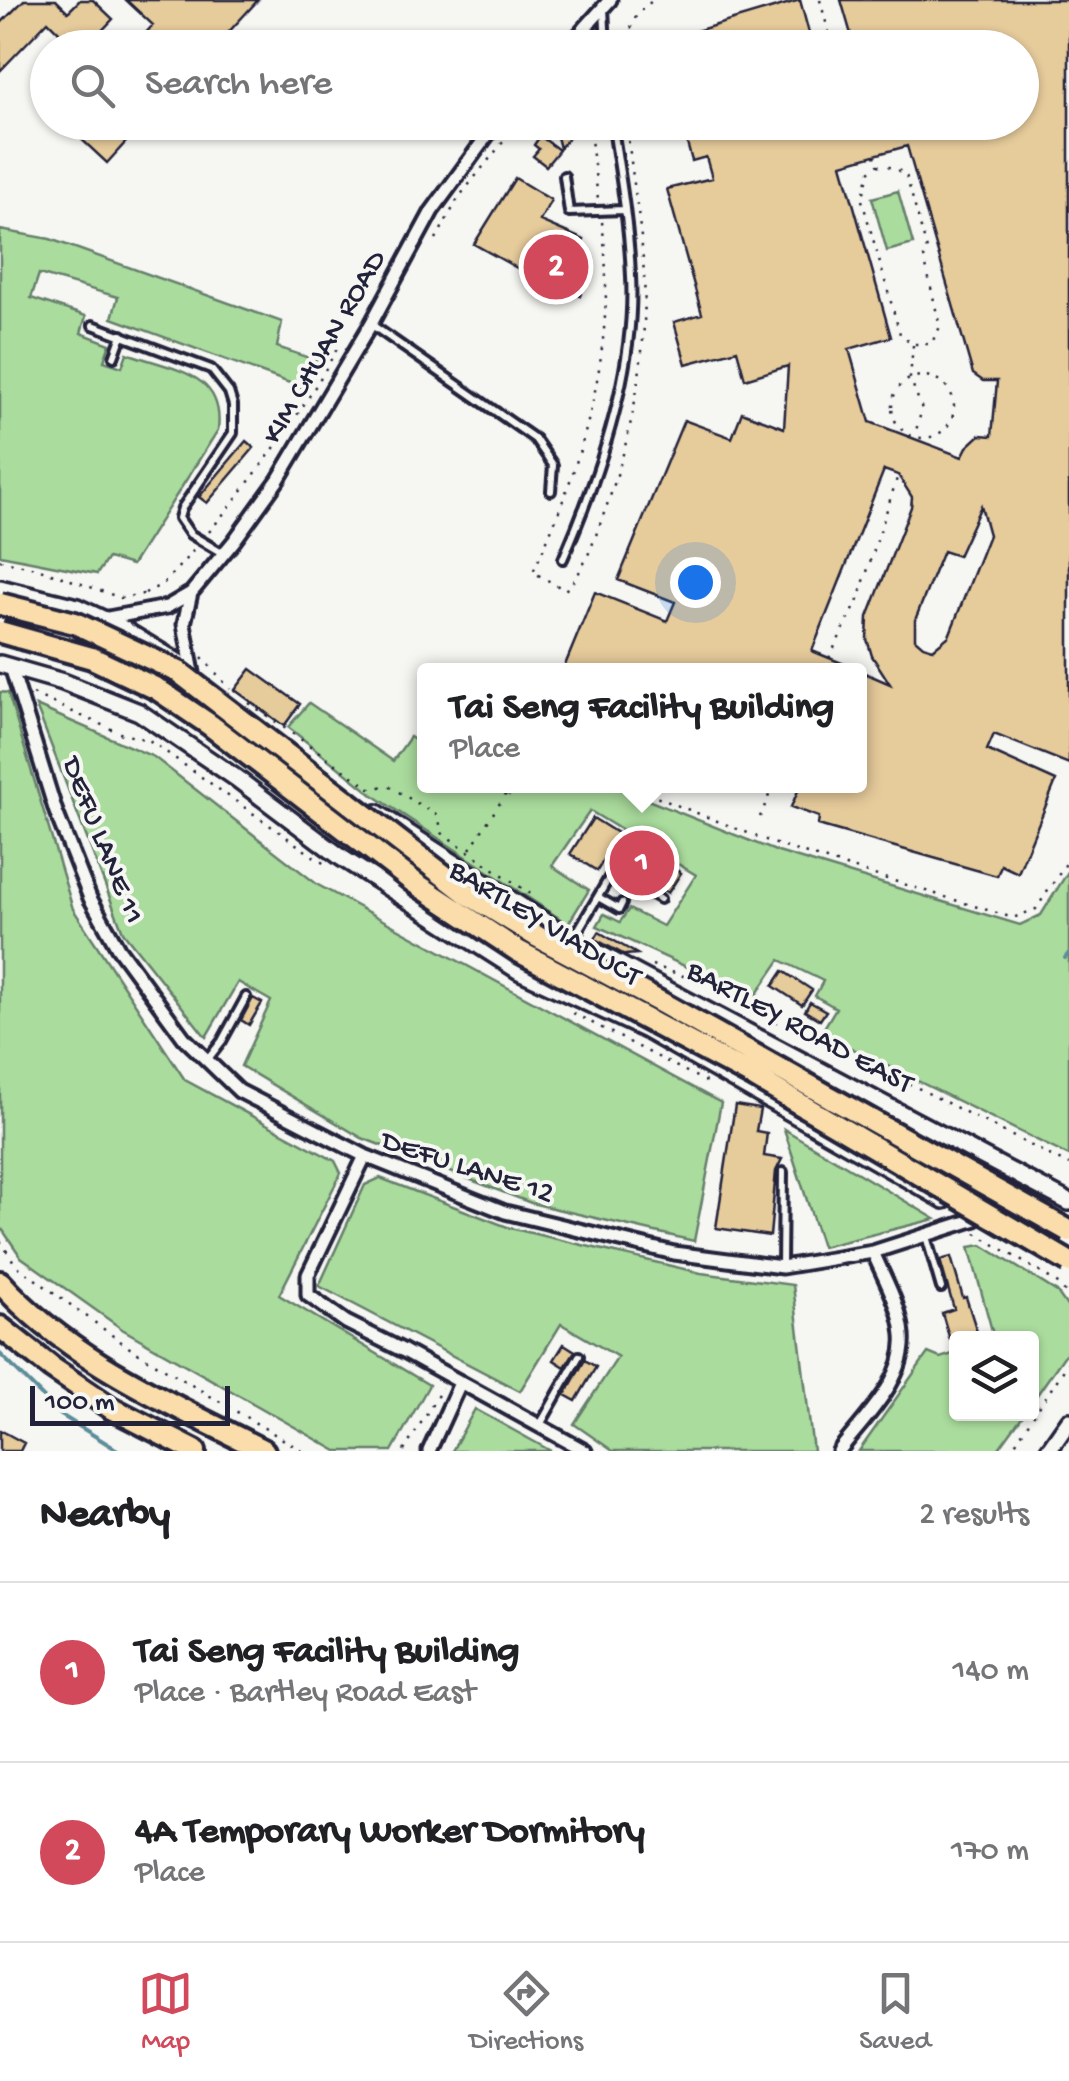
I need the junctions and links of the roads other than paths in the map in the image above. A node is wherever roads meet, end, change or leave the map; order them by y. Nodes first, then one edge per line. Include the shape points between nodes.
1 (607, 3) edge
2 (583, 30) edge
3 (606, 30) edge
4 (484, 140) edge
5 (614, 140) edge
6 (564, 176) dead end
7 (624, 210) junction
8 (371, 324) junction
9 (94, 325) dead end
10 (122, 335) junction
11 (114, 357) dead end
12 (551, 490) dead end
13 (223, 554) junction
14 (563, 559) dead end
15 (0, 588) edge
16 (190, 593) junction
17 (0, 604) edge
18 (102, 619) junction
19 (0, 632) edge
20 (161, 652) junction
21 (5, 666) edge
22 (193, 672) junction
23 (126, 707) junction
24 (443, 857) junction
25 (598, 897) junction
26 (660, 899) dead end
27 (408, 900) junction
28 (622, 903) dead end
29 (572, 940) junction
30 (246, 997) dead end
31 (207, 1060) junction
32 (803, 1062) junction
33 (773, 1102) junction
34 (366, 1156) junction
35 (783, 1172) dead end
36 (1069, 1202) edge
37 (959, 1208) junction
38 (976, 1219) junction
39 (952, 1228) junction
40 (1069, 1231) edge
41 (926, 1235) junction
42 (873, 1252) junction
43 (1069, 1262) edge
44 (782, 1266) junction
45 (1069, 1271) edge
46 (0, 1282) edge
47 (941, 1288) dead end
48 (0, 1327) edge
49 (579, 1356) dead end
50 (454, 1380) junction
51 (1069, 1420) edge
52 (540, 1425) junction
53 (195, 1451) edge
54 (264, 1451) edge
55 (429, 1451) edge
56 (585, 1451) edge
57 (839, 1451) edge
58 (1048, 1451) edge

1 - 2 street
1 - 3 lane
4 - 8 street, KIM CHUAN ROAD via 432,211
5 - 7 lane
6 - 7 lane via 569,212
7 - 14 lane via 632,279 621,378 602,461
8 - 12 lane via 535,439 553,465
8 - 13 street, KIM CHUAN ROAD via 278,480
9 - 10 lane
10 - 11 lane
10 - 13 lane via 212,368 229,392 233,433 179,518 190,534
13 - 16 street, KIM CHUAN ROAD
15 - 18 main road, BARTLEY ROAD EAST
16 - 18 street via 167,607
16 - 22 street via 184,624
17 - 40 highway, BARTLEY VIADUCT, bridge via 75,623 179,672 468,894
18 - 20 main road, BARTLEY ROAD EAST
19 - 43 highway, BARTLEY VIADUCT, bridge via 92,658 156,689 415,883 518,951 754,1077
20 - 22 main road, BARTLEY ROAD EAST
20 - 23 main road via 141,694
21 - 23 main road
21 - 31 street, DEFU LANE 11 via 90,898 118,948
22 - 24 main road, BARTLEY ROAD EAST
23 - 27 main road
24 - 27 main road via 450,873 446,892
24 - 29 main road, BARTLEY ROAD EAST
25 - 26 lane via 613,871
25 - 28 lane via 618,909
25 - 29 lane
27 - 33 main road via 519,971 646,1030
29 - 32 main road, BARTLEY ROAD EAST
30 - 31 lane
31 - 34 street, DEFU LANE 11 via 239,1091
32 - 33 main road via 775,1073
32 - 36 main road, BARTLEY ROAD EAST
33 - 37 main road
34 - 44 street, DEFU LANE 12 via 505,1212 674,1253
34 - 50 street, DEFU LANE 12 via 308,1275 308,1295
35 - 44 lane
37 - 38 main road
37 - 39 street
38 - 39 street, DEFU LANE 12
38 - 45 main road
39 - 41 street, DEFU LANE 12
41 - 42 street, DEFU LANE 12
41 - 47 lane
42 - 44 street, DEFU LANE 12
42 - 57 street via 897,1310 903,1355
46 - 54 highway via 68,1343
48 - 53 highway via 111,1408
49 - 52 lane
50 - 52 street, DEFU LANE 12
50 - 55 street
51 - 58 main road
52 - 56 street, DEFU LANE 12

